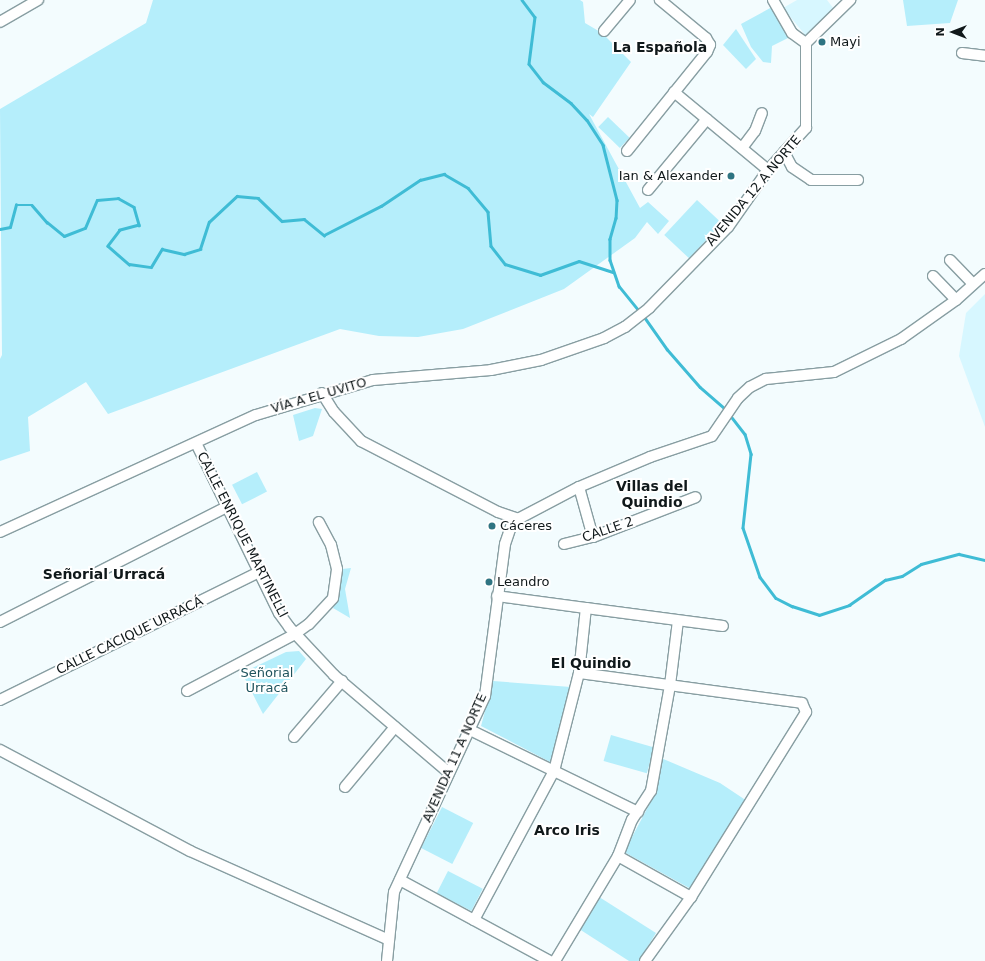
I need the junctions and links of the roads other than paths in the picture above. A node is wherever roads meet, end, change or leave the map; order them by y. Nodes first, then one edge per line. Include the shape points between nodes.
1 (38, 0) edge
2 (630, 0) edge
3 (660, 0) edge
4 (773, 0) edge
5 (850, 0) edge
6 (0, 22) edge
7 (604, 31) dead end
8 (806, 43) junction
9 (962, 53) dead end
10 (985, 56) edge
11 (674, 92) junction
12 (762, 113) dead end
13 (707, 118) junction
14 (742, 148) junction
15 (627, 151) dead end
16 (784, 152) junction
17 (768, 170) junction
18 (858, 180) dead end
19 (648, 190) dead end
20 (950, 260) dead end
21 (985, 274) edge
22 (933, 276) dead end
23 (973, 284) junction
24 (956, 300) junction
25 (649, 308) joint
26 (322, 393) junction
27 (196, 443) junction
28 (579, 487) junction
29 (696, 497) dead end
30 (228, 507) junction
31 (518, 519) junction
32 (318, 522) dead end
33 (0, 532) edge
34 (593, 537) junction
35 (564, 544) dead end
36 (259, 572) junction
37 (497, 596) junction
38 (586, 608) junction
39 (678, 621) junction
40 (0, 622) edge
41 (723, 626) dead end
42 (295, 634) junction
43 (579, 673) junction
44 (342, 681) junction
45 (670, 685) junction
46 (187, 691) dead end
47 (0, 700) edge
48 (395, 727) junction
49 (470, 730) junction
50 (294, 737) dead end
51 (0, 750) edge
52 (554, 771) junction
53 (449, 773) junction
54 (345, 787) dead end
55 (638, 812) junction
56 (618, 856) junction
57 (400, 880) junction
58 (691, 897) junction
59 (474, 920) junction
60 (389, 940) junction
61 (387, 961) edge
62 (550, 961) edge
63 (555, 961) edge
64 (645, 961) edge

1 - 6 street
2 - 7 street
3 - 11 street via 706,38 710,45 708,52
4 - 8 street via 792,33
5 - 8 street
8 - 16 street, AVENIDA 12 A NORTE via 806,128
9 - 10 street
11 - 13 street
11 - 15 street
12 - 14 street via 755,132
13 - 14 street
13 - 19 street
14 - 17 street
16 - 17 street, AVENIDA 12 A NORTE
16 - 18 street via 792,166 811,180
17 - 25 street, AVENIDA 12 A NORTE via 728,227
20 - 23 street
21 - 23 street
22 - 24 street
23 - 24 street
24 - 28 street via 901,339 834,372 766,379 750,387 738,398 712,436 650,456
25 - 26 street, VÍA A EL UVITO via 625,328 597,341 541,360 491,370 373,380
26 - 27 street, VÍA A EL UVITO via 256,415
26 - 31 street via 334,412 361,441 498,512
27 - 30 street, CALLE ENRIQUE MARTINELLI
27 - 33 street, VÍA A EL UVITO
28 - 31 street
28 - 34 street
29 - 34 street, CALLE 2
30 - 36 street, CALLE ENRIQUE MARTINELLI
30 - 40 street
31 - 37 street, AVENIDA 11 A NORTE via 511,527 505,544
32 - 42 street via 331,545 337,569 337,584 334,598 309,624
34 - 35 street, CALLE 2
36 - 42 street, CALLE ENRIQUE MARTINELLI via 279,613
36 - 47 street, CALLE CACIQUE URRACÁ
37 - 38 street
37 - 49 street, AVENIDA 11 A NORTE via 485,696
38 - 39 street
38 - 43 street
39 - 41 street
39 - 45 street
42 - 44 street, CALLE ENRIQUE MARTINELLI
42 - 46 street
43 - 45 street
43 - 52 street
44 - 48 street, CALLE ENRIQUE MARTINELLI
44 - 50 street
45 - 55 street via 651,790
45 - 58 street via 802,703 806,712
48 - 53 street, CALLE ENRIQUE MARTINELLI
48 - 54 street
49 - 52 street
49 - 53 street, AVENIDA 11 A NORTE
51 - 60 street via 190,851
52 - 55 street
52 - 59 street
53 - 57 street, AVENIDA 11 A NORTE
55 - 56 street
56 - 58 street
56 - 63 street
57 - 59 street
57 - 60 street, AVENIDA 11 A NORTE via 394,892
58 - 64 street
59 - 62 street
60 - 61 street, AVENIDA 11 A NORTE

